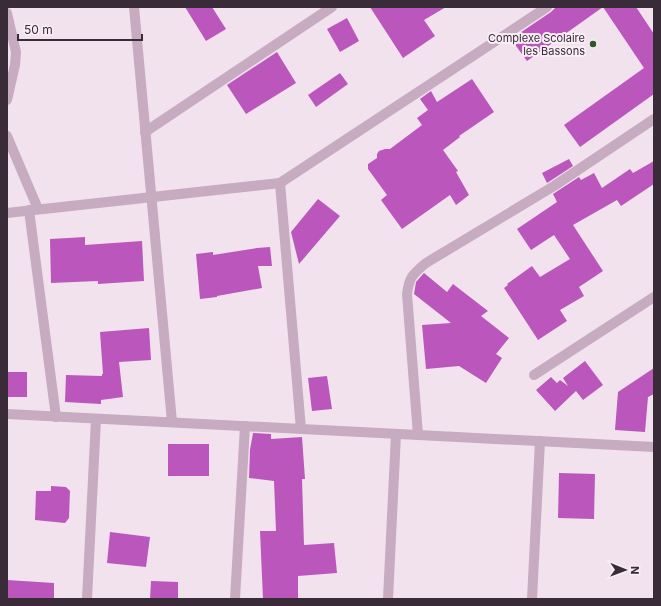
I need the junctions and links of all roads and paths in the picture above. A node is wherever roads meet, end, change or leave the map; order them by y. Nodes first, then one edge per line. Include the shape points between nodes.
1 (134, 7) edge
2 (332, 7) edge
3 (547, 7) edge
4 (7, 13) edge
5 (7, 100) edge
6 (654, 119) edge
7 (145, 132) junction
8 (7, 136) edge
9 (280, 183) junction
10 (151, 197) junction
11 (34, 210) junction
12 (7, 213) edge
13 (654, 297) edge
14 (534, 375) dead end
15 (7, 414) edge
16 (56, 416) junction
17 (96, 419) junction
18 (172, 422) junction
19 (245, 426) junction
20 (301, 429) junction
21 (396, 434) junction
22 (418, 435) junction
23 (540, 442) junction
24 (654, 447) edge
25 (87, 599) edge
26 (235, 599) edge
27 (388, 599) edge
28 (532, 599) edge

1 - 7 street
2 - 7 street
3 - 9 street
4 - 5 street via 16,52
6 - 22 street via 554,186 426,263 414,273 408,283 407,294
7 - 10 street
8 - 11 street
9 - 10 street
9 - 20 street
10 - 11 street
10 - 18 street
11 - 12 street
11 - 16 street
13 - 14 street
15 - 16 street
16 - 17 street
17 - 18 street
17 - 25 street
18 - 19 street
19 - 20 street
19 - 26 street
20 - 21 street
21 - 22 street
21 - 27 street
22 - 23 street
23 - 24 street
23 - 28 street

